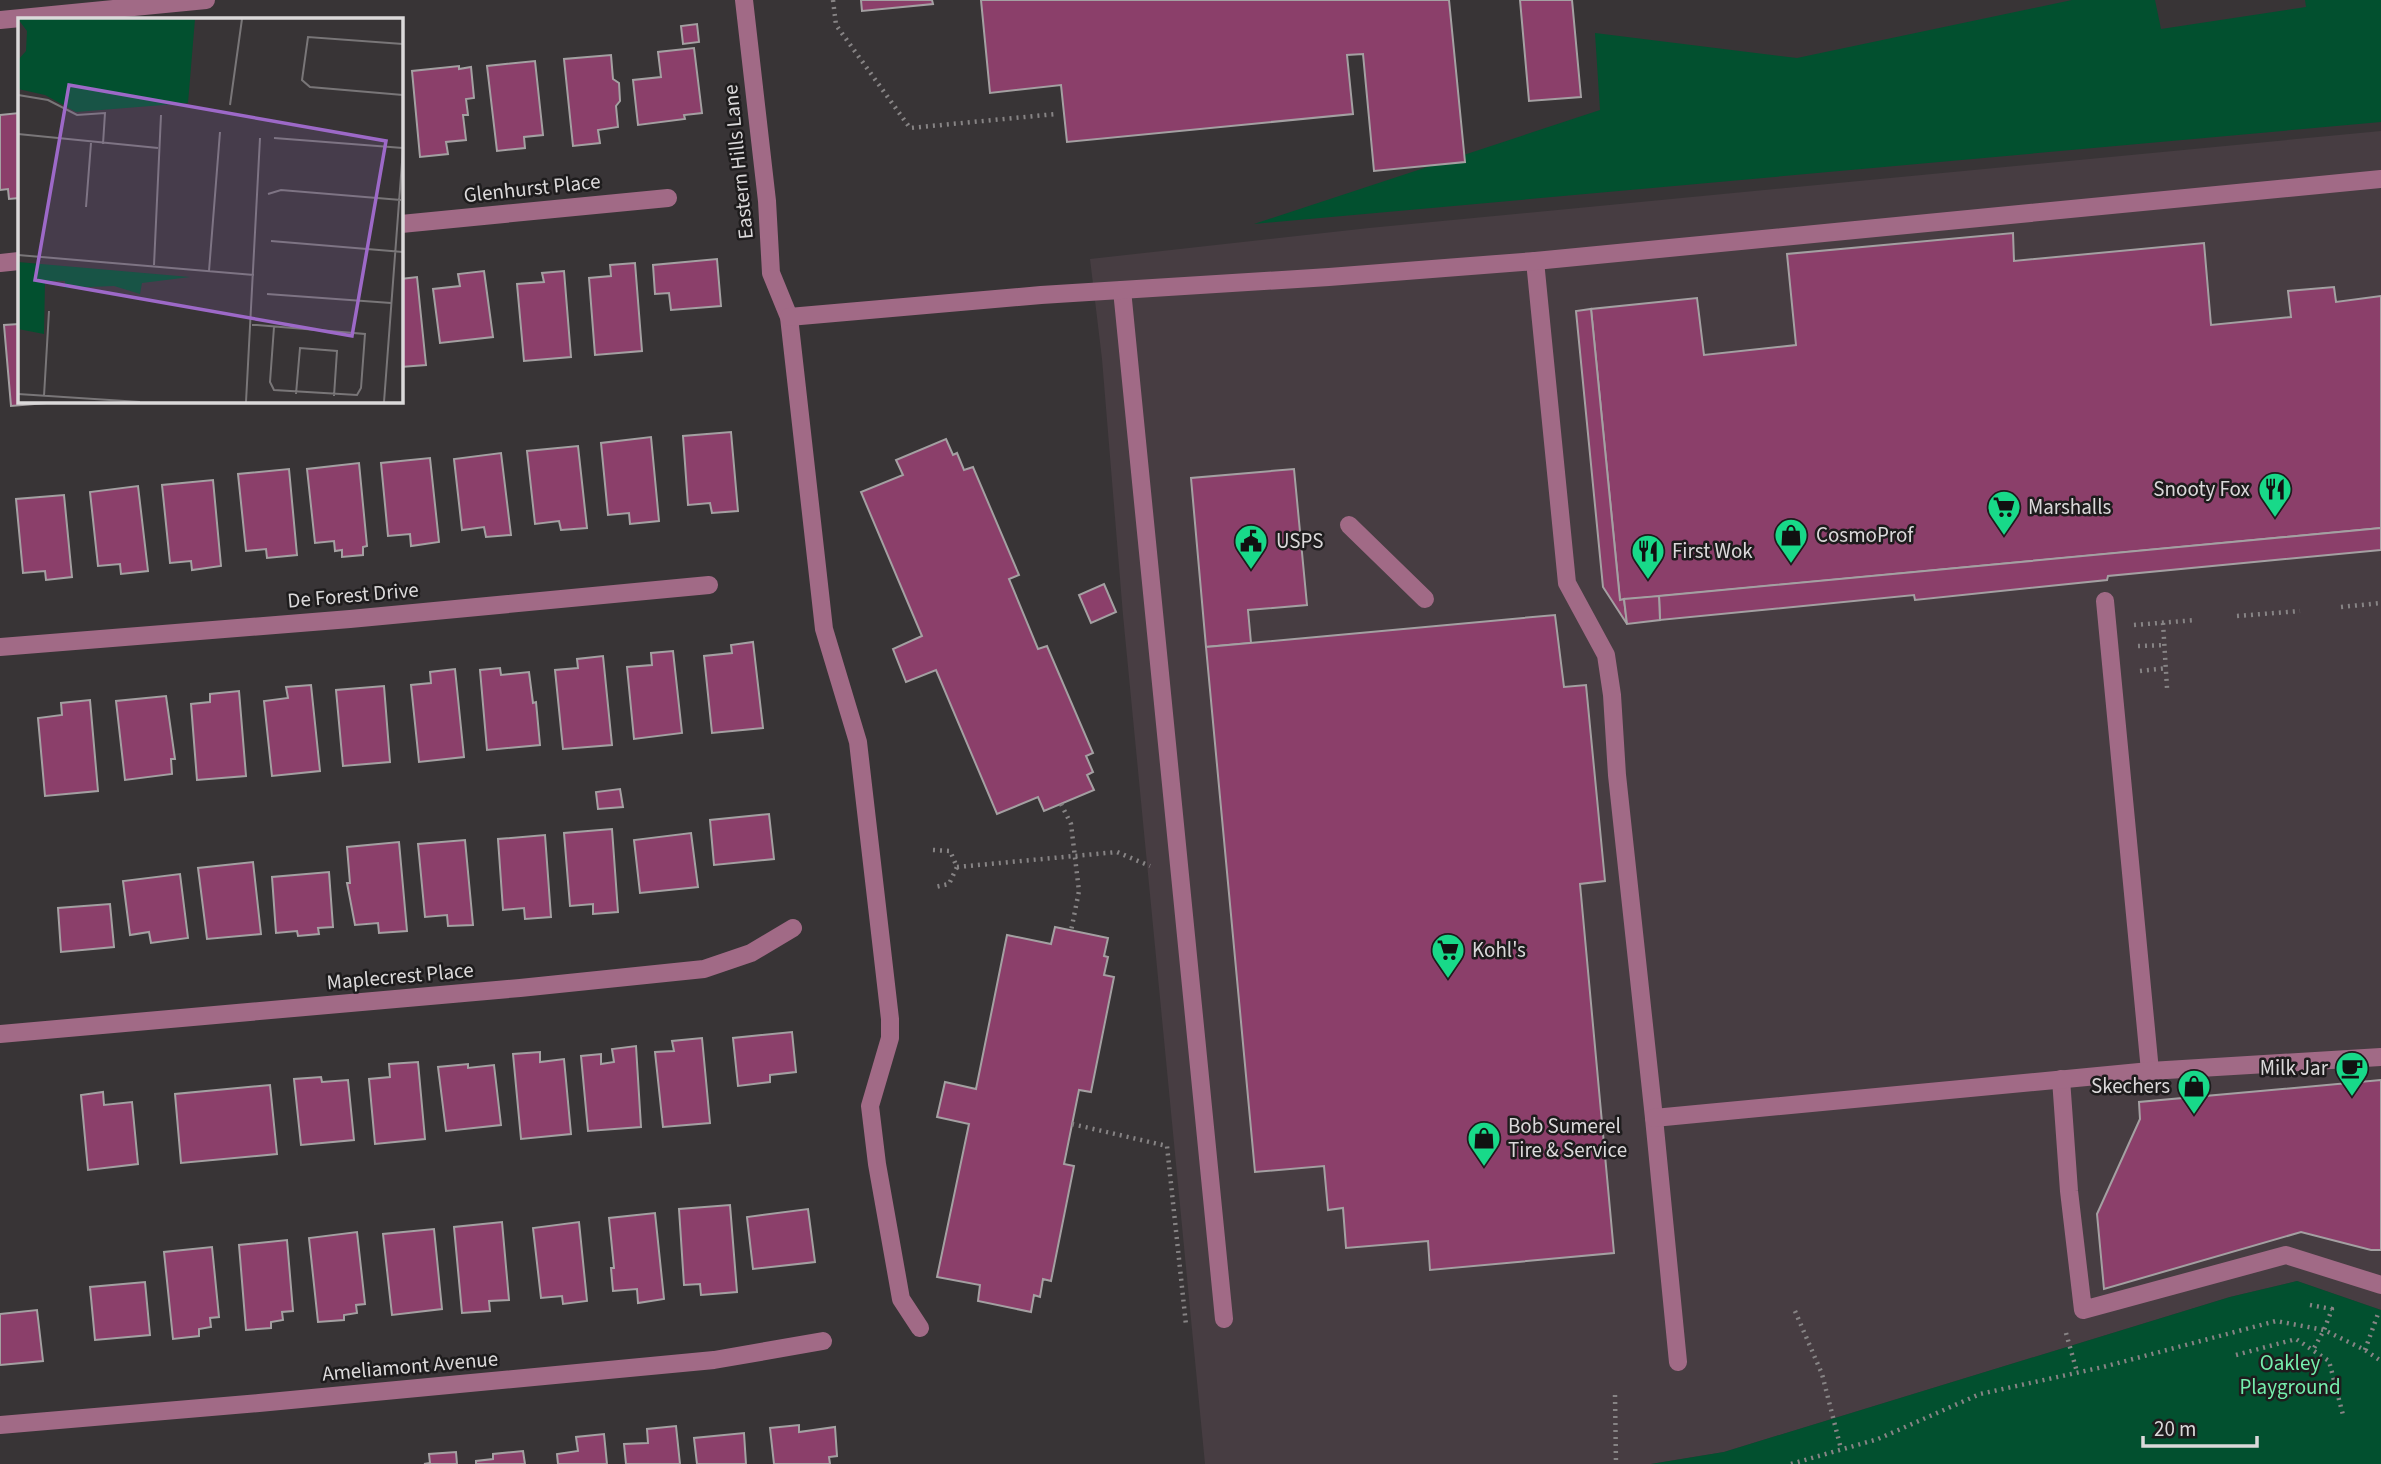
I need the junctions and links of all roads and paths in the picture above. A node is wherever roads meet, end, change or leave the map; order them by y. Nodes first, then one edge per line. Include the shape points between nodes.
1 (206, 0) edge
2 (744, 0) edge
3 (833, 0) edge
4 (0, 19) edge
5 (1056, 114) dead end
6 (2381, 178) edge
7 (668, 198) dead end
8 (402, 224) edge
9 (18, 261) edge
10 (1535, 261) junction
11 (0, 263) edge
12 (1122, 290) junction
13 (789, 317) junction
14 (1349, 525) dead end
15 (709, 585) dead end
16 (1425, 598) dead end
17 (2105, 601) dead end
18 (2381, 603) edge
19 (2341, 607) dead end
20 (2300, 611) dead end
21 (2237, 616) dead end
22 (2196, 620) dead end
23 (2164, 623) junction
24 (2133, 625) dead end
25 (2165, 645) junction
26 (2138, 646) dead end
27 (0, 647) edge
28 (2166, 668) junction
29 (2139, 671) dead end
30 (2167, 688) dead end
31 (1061, 804) dead end
32 (933, 850) dead end
33 (1076, 856) junction
34 (1179, 864) junction
35 (957, 867) junction
36 (935, 887) dead end
37 (793, 928) dead end
38 (1071, 931) dead end
39 (0, 1034) edge
40 (2381, 1057) edge
41 (2150, 1071) junction
42 (2061, 1079) junction
43 (1654, 1118) junction
44 (1072, 1124) dead end
45 (2381, 1285) edge
46 (2381, 1304) edge
47 (2310, 1305) dead end
48 (1795, 1311) dead end
49 (1224, 1319) dead end
50 (1186, 1325) dead end
51 (920, 1328) dead end
52 (2324, 1330) junction
53 (823, 1341) dead end
54 (2313, 1350) junction
55 (2365, 1350) junction
56 (2236, 1355) dead end
57 (2381, 1361) edge
58 (1678, 1362) dead end
59 (1615, 1395) dead end
60 (2343, 1415) dead end
61 (0, 1424) edge
62 (1841, 1449) junction
63 (1616, 1464) edge
64 (1791, 1464) edge

1 - 4 street
2 - 13 street, Eastern Hills Lane via 771,273
3 - 5 path via 836,25 910,128
6 - 10 street
7 - 8 street, Glenhurst Place
9 - 11 street
10 - 12 street
10 - 43 street via 1567,583 1606,655 1612,695
12 - 13 street
12 - 34 street
13 - 51 street, Eastern Hills Lane via 824,629 858,742 890,1019 890,1038 870,1106 877,1164 901,1299
14 - 16 street
15 - 27 street, De Forest Drive
17 - 41 street
18 - 19 path
20 - 21 path
22 - 23 path
23 - 24 path
23 - 25 path
25 - 26 path
25 - 28 path
28 - 29 path
28 - 30 path
31 - 33 path via 1071,824
32 - 35 path via 950,851
33 - 34 path via 1117,852 1151,866
33 - 35 path
33 - 38 path via 1079,891
34 - 49 street
35 - 36 path via 949,884
37 - 39 street, Maplecrest Place via 751,953 704,969
40 - 41 street
41 - 42 street
42 - 43 street
42 - 45 street via 2083,1310 2286,1255
43 - 58 street
44 - 50 path via 1167,1146
46 - 55 path
47 - 52 path via 2332,1309
48 - 62 path via 1822,1374
52 - 54 path
52 - 55 path
52 - 62 path via 2276,1321 1980,1394 1878,1439
53 - 61 street, Ameliamont Avenue via 714,1360
54 - 56 path via 2296,1339
54 - 60 path via 2329,1361
55 - 57 path
59 - 63 path
62 - 64 path

